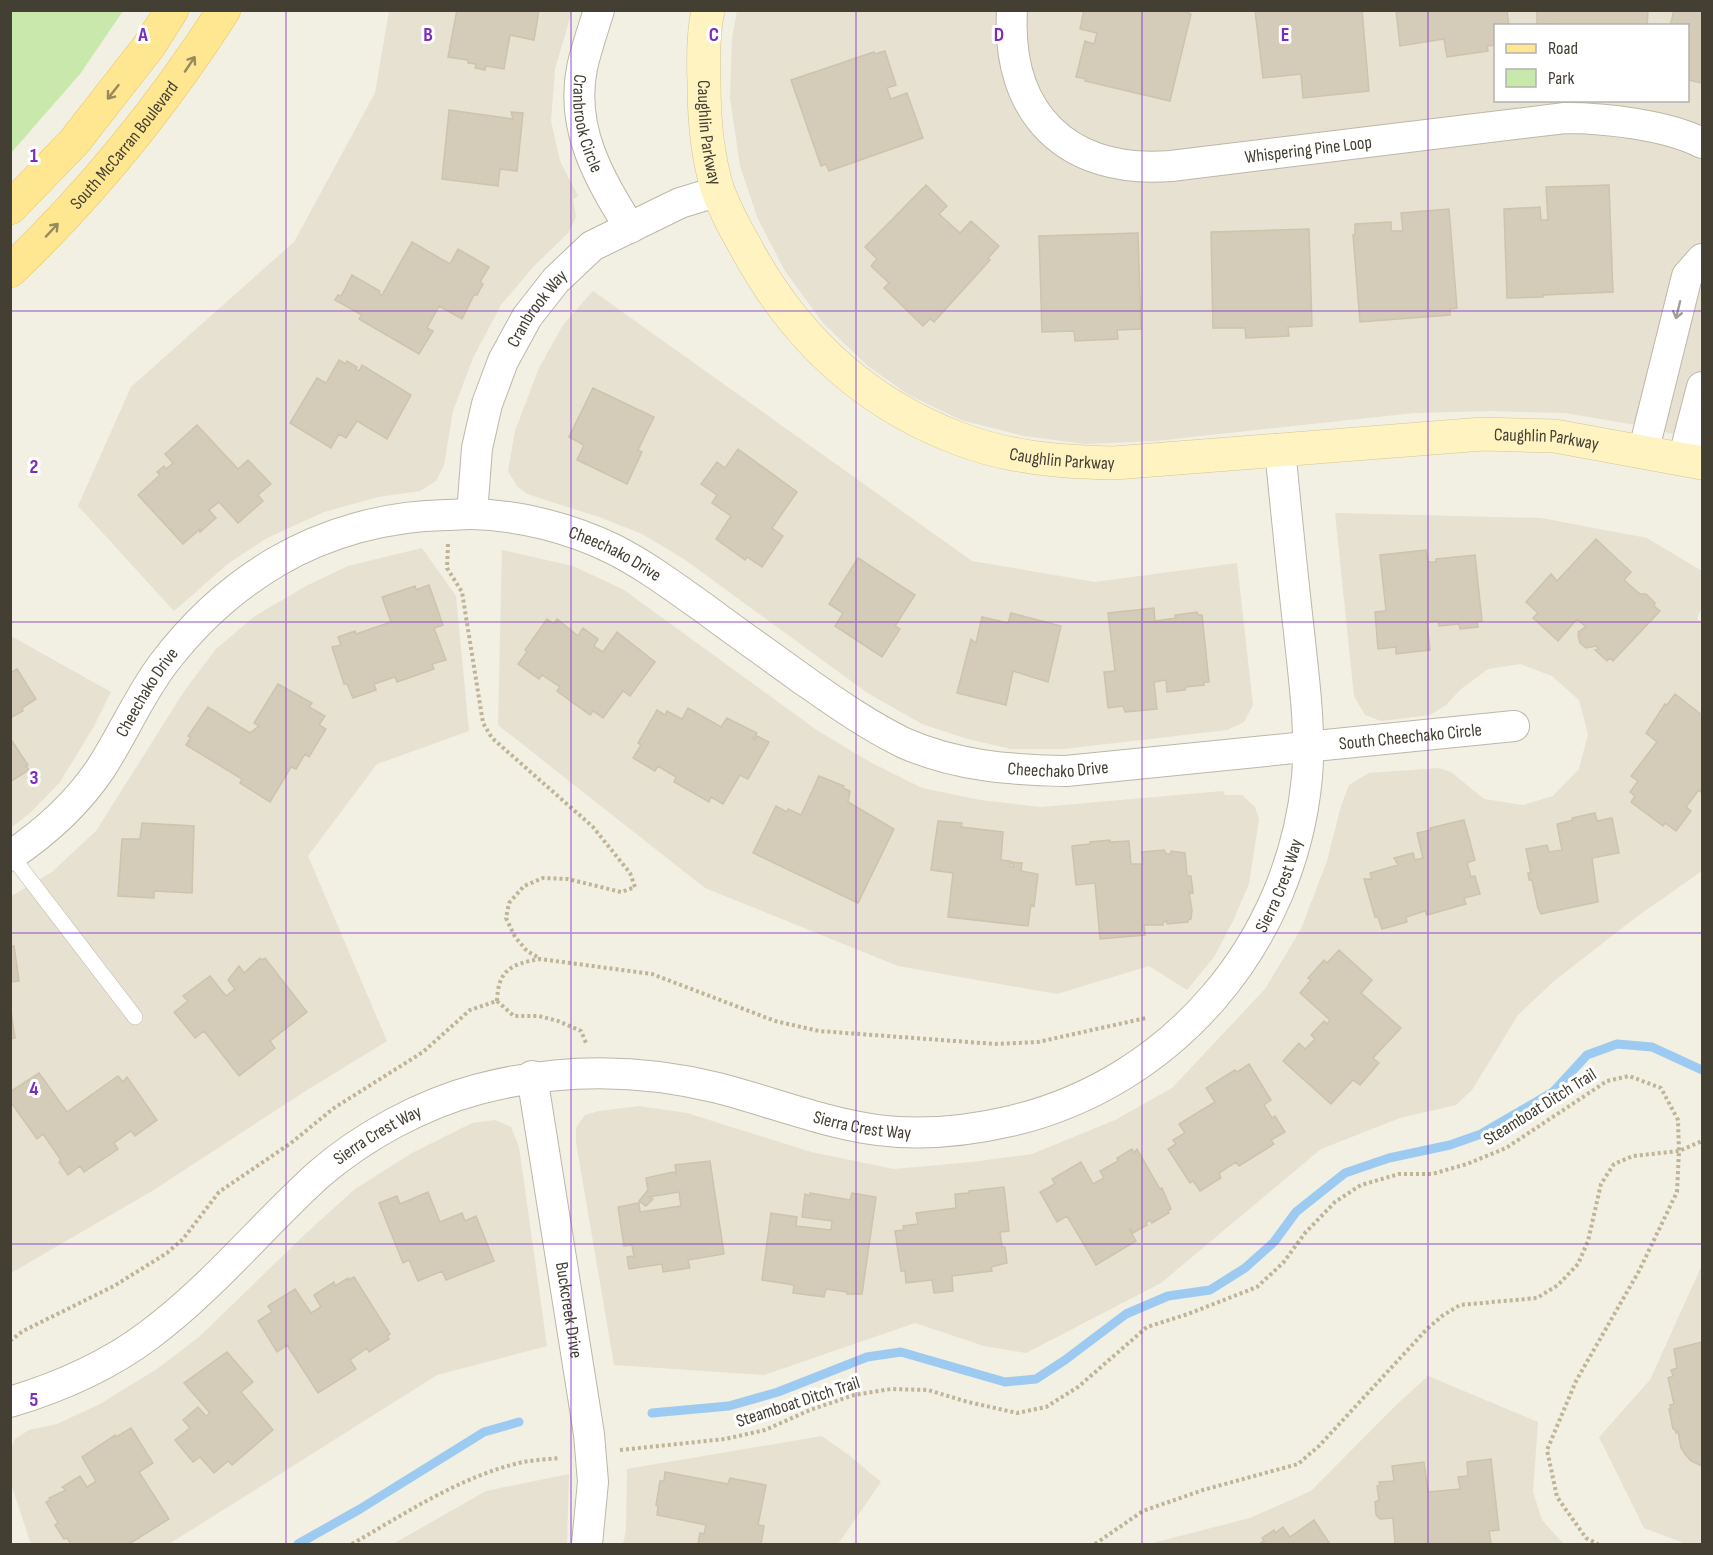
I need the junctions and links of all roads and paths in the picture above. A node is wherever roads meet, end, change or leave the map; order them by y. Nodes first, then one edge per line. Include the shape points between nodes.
1 (172, 10) edge
2 (224, 10) edge
3 (599, 10) edge
4 (708, 10) edge
5 (1012, 10) edge
6 (1702, 143) edge
7 (718, 191) junction
8 (10, 208) edge
9 (630, 228) junction
10 (1702, 259) edge
11 (10, 271) edge
12 (1702, 387) edge
13 (1280, 449) junction
14 (1643, 453) junction
15 (1693, 462) edge
16 (461, 514) junction
17 (1514, 726) dead end
18 (1308, 747) junction
19 (11, 856) edge
20 (540, 959) junction
21 (497, 1001) dead end
22 (135, 1017) dead end
23 (1150, 1017) dead end
24 (532, 1076) junction
25 (1702, 1141) edge
26 (1679, 1151) junction
27 (10, 1402) edge
28 (590, 1457) junction
29 (352, 1545) edge
30 (587, 1545) edge
31 (1095, 1545) edge
32 (1598, 1545) edge

1 -> 8 main road via 74,142
11 -> 2 main road, South McCarran Boulevard via 115,161 187,68
3 - 9 street, Cranbrook Circle via 582,70 580,117 592,162
4 - 7 street, Caughlin Parkway via 704,114
5 - 6 street, Whispering Pine Loop via 1015,68 1038,116 1074,148 1114,164 1171,166 1565,118 1625,122
7 - 9 street, Cranbrook Way via 680,202
7 - 13 street, Caughlin Parkway via 759,274 787,315 821,352 864,388 913,419 958,439 1062,462 1114,463
9 - 16 street, Cranbrook Way via 591,246 556,280 527,317 507,352 487,404
10 -> 14 street via 1687,276
12 - 15 street
13 - 14 street, Caughlin Parkway via 1483,434 1555,436
13 - 18 street, Sierra Crest Way
14 - 15 street, Caughlin Parkway
16 - 18 street, Cheechako Drive via 519,519 612,549 655,574 860,720 907,744 958,761 1012,771 1066,771
16 - 19 street, Cheechako Drive via 372,523 323,539 277,561 233,591 196,624 162,666 100,769 69,809
16 - 20 path via 447,568 462,592 483,723 492,738 593,827 630,873 635,887 621,892 568,879 543,878 524,886 510,903 506,918 515,937
17 - 18 street, South Cheechako Circle
18 - 24 street, Sierra Crest Way via 1298,834 1279,892 1254,942 1226,983 1187,1026 1144,1061 1092,1093 1036,1115 982,1128 883,1131 831,1122 719,1088 656,1075 595,1071
19 - 22 lane
20 - 21 path via 521,962 510,969 500,979
20 - 23 path via 652,975 775,1021 819,1031 995,1044 1038,1042
24 - 27 street, Sierra Crest Way via 455,1097 368,1138 321,1173 196,1295 149,1335 98,1367
24 - 28 street, Buckcreek Drive
25 - 26 path
26 - 28 path, Steamboat Ditch Trail via 1678,1120 1661,1088 1629,1076 1607,1081 1506,1148 1432,1174 1399,1174 1361,1185 1335,1202 1257,1287 1147,1327 1078,1387 1046,1407 1017,1413 928,1390 891,1389 854,1395 765,1430 614,1450
26 - 31 path via 1633,1156 1614,1164 1601,1184 1588,1241 1578,1264 1558,1284 1537,1298 1460,1305 1442,1316 1298,1464 1143,1511
26 - 32 path, Steamboat Ditch Trail via 1677,1192 1639,1271 1576,1381 1547,1450 1557,1497 1586,1538
28 - 29 path, Steamboat Ditch Trail via 523,1462 485,1474 437,1495
28 - 30 street, Buckcreek Drive via 593,1482

